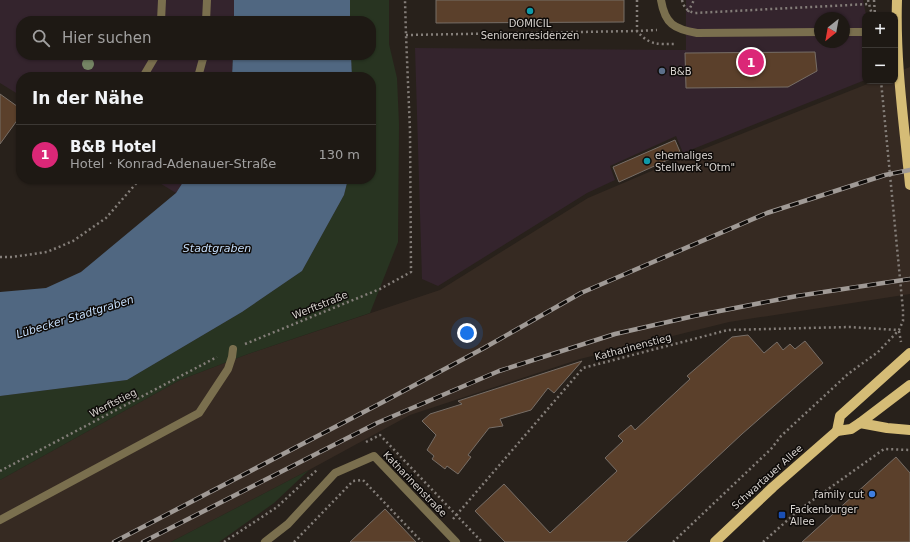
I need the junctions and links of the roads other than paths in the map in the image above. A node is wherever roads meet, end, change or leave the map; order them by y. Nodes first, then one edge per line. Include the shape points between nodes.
1 (162, 0) edge
2 (207, 0) edge
3 (661, 0) edge
4 (896, 0) edge
5 (896, 12) edge
6 (161, 16) edge
7 (206, 16) edge
8 (814, 32) edge
9 (850, 32) edge
10 (862, 32) edge
11 (896, 48) edge
12 (153, 60) edge
13 (203, 60) edge
14 (146, 72) edge
15 (199, 72) edge
16 (910, 185) edge
17 (233, 349) road end
18 (910, 353) edge
19 (910, 385) edge
20 (860, 423) junction
21 (910, 430) edge
22 (837, 431) junction
23 (0, 520) edge
24 (265, 542) edge
25 (456, 542) edge
26 (715, 542) edge

1 - 6 street
2 - 7 street
3 - 8 street via 668,20 682,31
4 - 5 main road
9 - 10 street
11 - 16 main road
12 - 14 street
13 - 15 street
17 - 23 street via 228,369 199,413
18 - 22 main road, Schwartauer Allee via 840,416
19 - 20 main road, Schwartauer Allee
20 - 21 main road
20 - 22 main road, Schwartauer Allee via 851,429
22 - 26 main road, Schwartauer Allee
24 - 25 street, Katharinenstraße via 288,524 335,473 374,456

